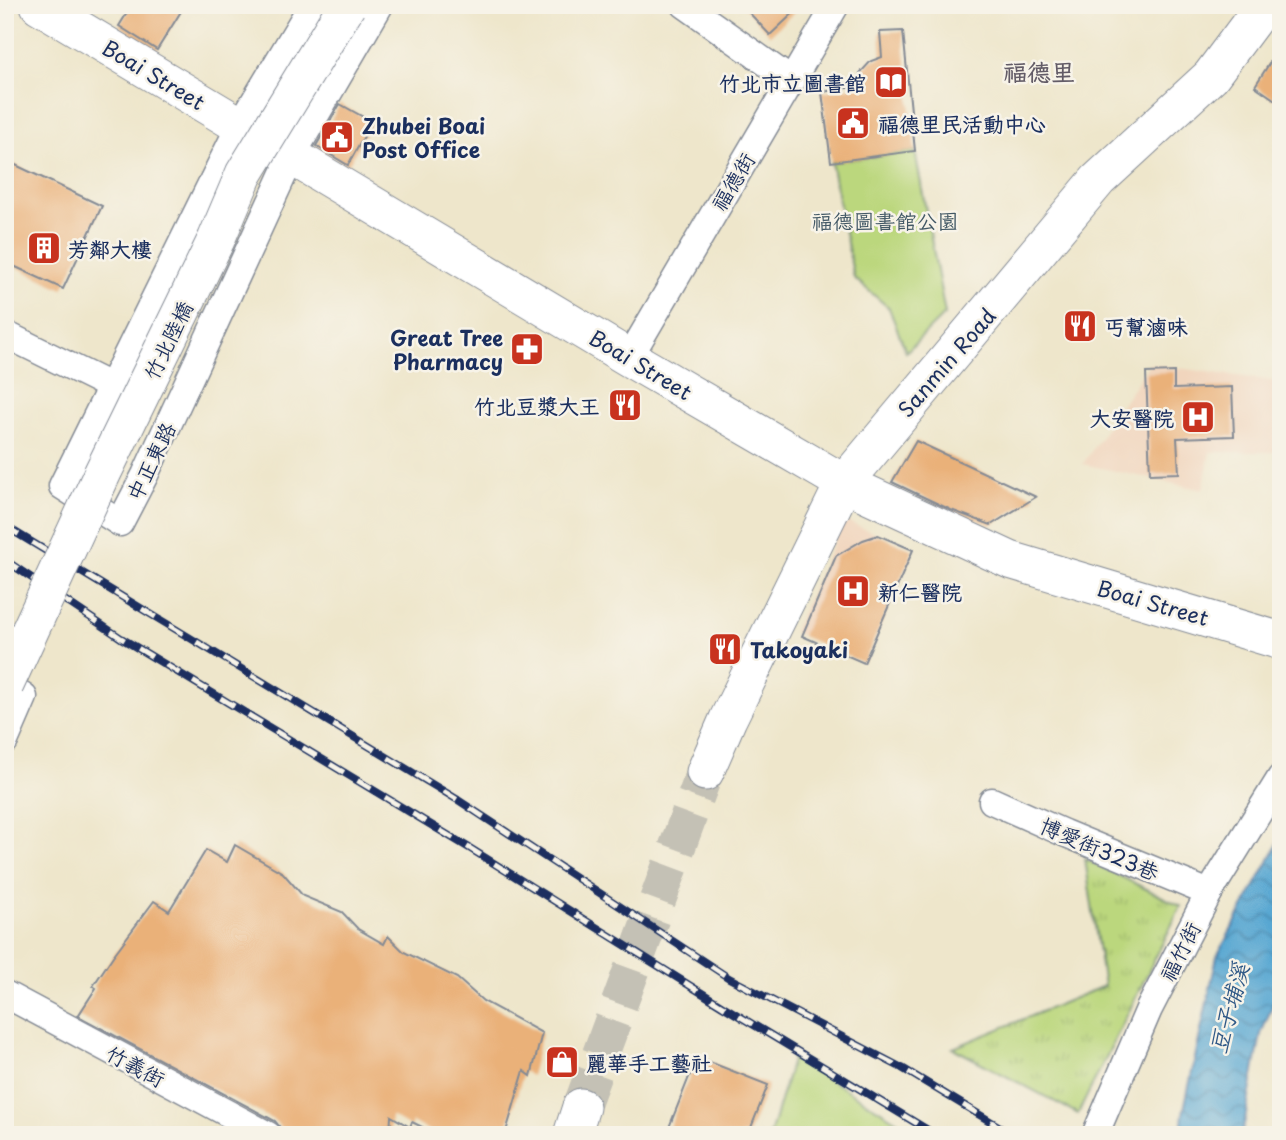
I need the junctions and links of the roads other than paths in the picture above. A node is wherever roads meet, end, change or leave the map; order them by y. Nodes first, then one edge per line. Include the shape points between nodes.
1 (39, 5) edge
2 (312, 5) edge
3 (347, 5) edge
4 (380, 5) edge
5 (685, 5) edge
6 (836, 5) edge
7 (1264, 5) edge
8 (792, 81) junction
9 (240, 125) junction
10 (292, 156) junction
11 (5, 334) edge
12 (629, 358) junction
13 (110, 386) junction
14 (844, 483) junction
15 (1281, 641) edge
16 (5, 685) edge
17 (5, 741) edge
18 (705, 772) tunnel mouth
19 (1281, 777) edge
20 (992, 801) dead end
21 (1209, 893) junction
22 (5, 994) edge
23 (268, 1135) edge
24 (1095, 1135) edge

1 - 9 street, Boai Street
2 - 9 street, 中正東路
3 - 16 street, 竹北陸橋, bridge via 244,174
4 - 10 street, 中正東路
5 - 8 street
6 - 8 street, 福德街
7 - 14 street, Sanmin Road via 1211,76 1098,180
8 - 12 street, 福德街
9 - 10 street, Boai Street
9 - 13 street, 中正東路
10 - 12 street, Boai Street
10 - 13 street, 中正東路 via 120,523 62,486
11 - 13 street
12 - 14 street, Boai Street
14 - 15 street, Boai Street via 1010,560
14 - 18 street, Sanmin Road
16 - 17 street via 24,697
19 - 21 street, 福竹街
20 - 21 street, 博愛街323巷
21 - 24 street, 福竹街 via 1149,1009
22 - 23 street, 竹義街

